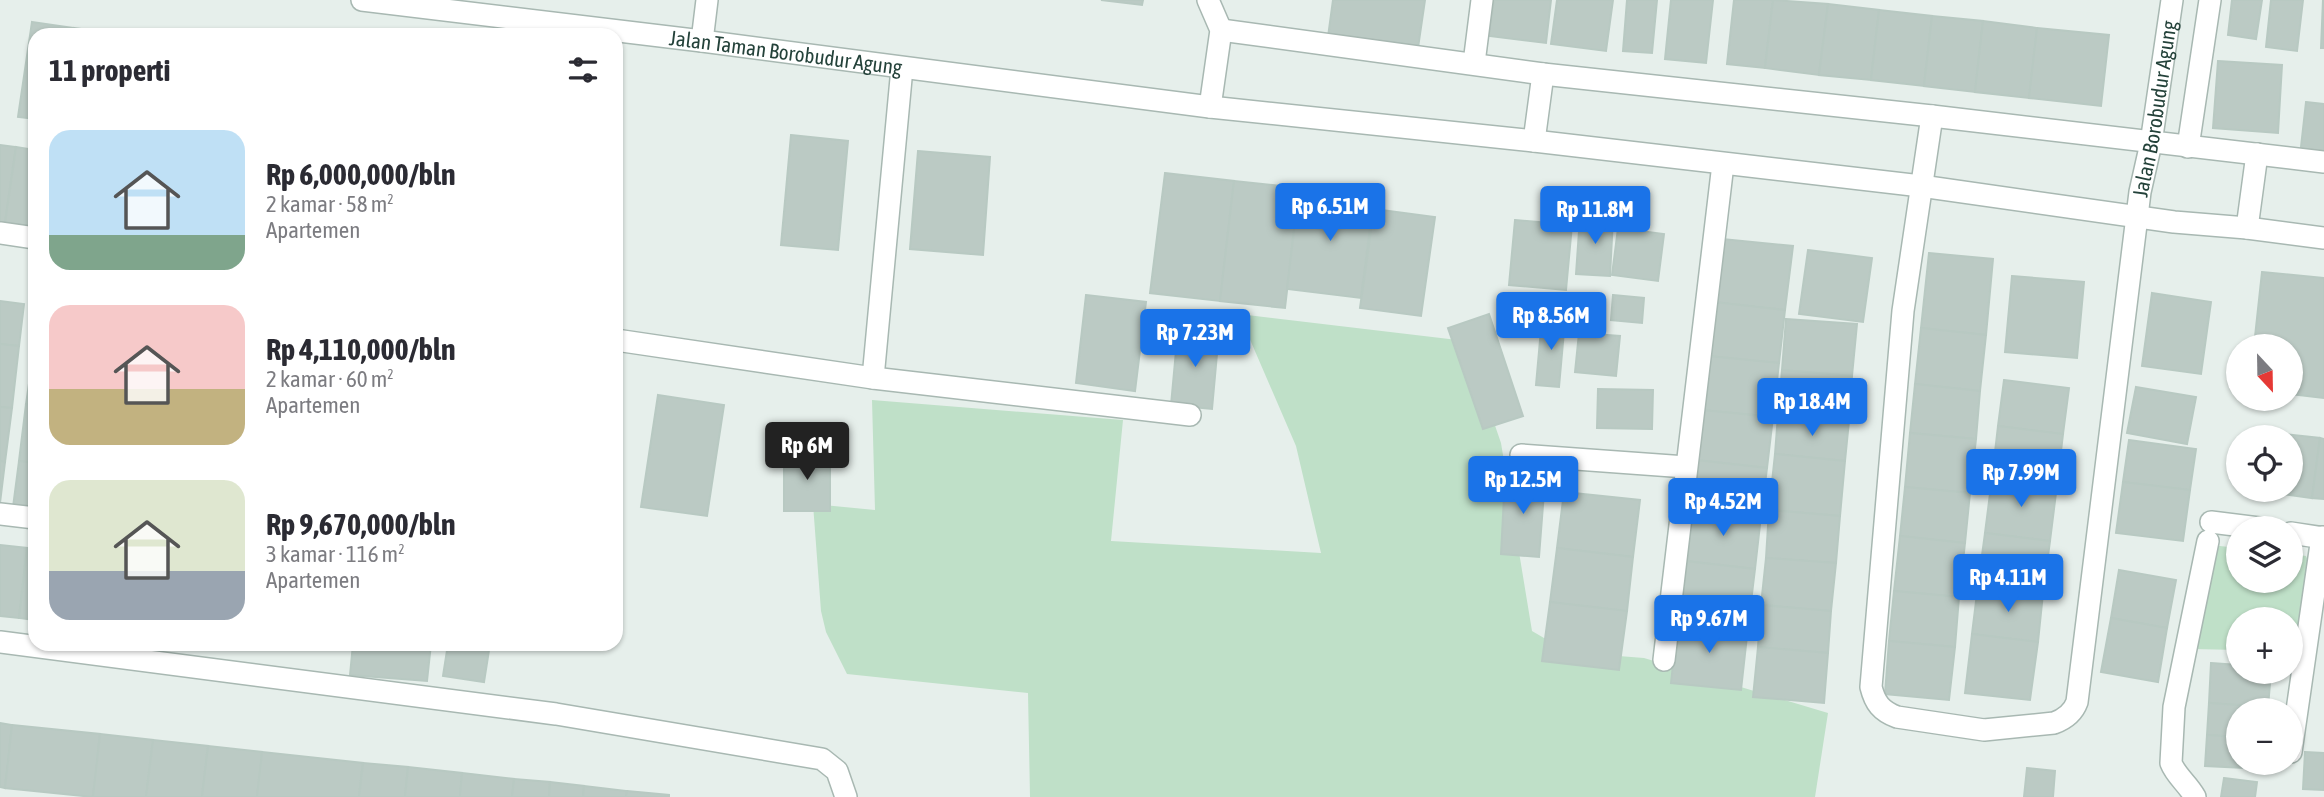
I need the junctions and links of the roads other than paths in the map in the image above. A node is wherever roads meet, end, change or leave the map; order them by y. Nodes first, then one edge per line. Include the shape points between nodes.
1 (362, 0) edge
2 (707, 0) edge
3 (1208, 0) edge
4 (1482, 0) edge
5 (2172, 0) edge
6 (2210, 0) edge
7 (594, 28) edge
8 (1221, 30) junction
9 (623, 31) edge
10 (702, 41) junction
11 (1474, 63) junction
12 (902, 68) junction
13 (1543, 74) junction
14 (1210, 107) junction
15 (1932, 116) junction
16 (1534, 141) junction
17 (2151, 143) junction
18 (2188, 147) junction
19 (2257, 154) junction
20 (2324, 162) edge
21 (1723, 164) junction
22 (1921, 186) junction
23 (2137, 217) junction
24 (2247, 228) junction
25 (0, 233) edge
26 (28, 237) edge
27 (2324, 238) edge
28 (623, 341) edge
29 (873, 378) junction
30 (1190, 415) dead end
31 (1521, 455) dead end
32 (1686, 467) junction
33 (0, 514) edge
34 (28, 517) edge
35 (2226, 531) edge
36 (2303, 535) edge
37 (2323, 538) edge
38 (0, 642) edge
39 (28, 646) edge
40 (70, 651) edge
41 (1664, 660) dead end
42 (2299, 698) edge
43 (846, 797) edge
44 (2194, 797) edge

1 - 7 street, Jalan Taman Borobudur Agung
2 - 10 street
3 - 8 street
4 - 11 street
5 - 17 street, Jalan Borobudur Agung
6 - 18 street, Jalan Borobudur Agung
8 - 11 street
8 - 14 street
9 - 10 street, Jalan Taman Borobudur Agung
10 - 12 street, Jalan Taman Borobudur Agung
11 - 13 street
12 - 14 street, Jalan Taman Borobudur Agung
12 - 29 street
13 - 15 street
13 - 16 street
14 - 16 street, Jalan Taman Borobudur Agung
15 - 17 street
15 - 22 street, Jalan Borobudur Agung
16 - 21 street, Jalan Taman Borobudur Agung
17 - 18 street
17 - 23 street, Jalan Borobudur Agung
18 - 19 street
19 - 20 street
19 - 24 street
21 - 22 street, Jalan Taman Borobudur Agung
21 - 32 street
22 - 23 street, Jalan Taman Borobudur Agung
22 - 23 street, Jalan Borobudur Agung via 1903,311 1871,687 1886,713 1972,729 2054,723 2063,720 2077,702
23 - 24 street, Jalan Taman Borobudur Agung
24 - 27 street, Jalan Taman Borobudur Agung
25 - 26 street
28 - 29 street
29 - 30 street
31 - 32 street
32 - 41 street
33 - 34 street
35 - 44 street via 2209,532 2174,707 2171,763
36 - 37 street
37 - 42 street
38 - 39 street
40 - 43 street via 556,714 822,759 837,771

